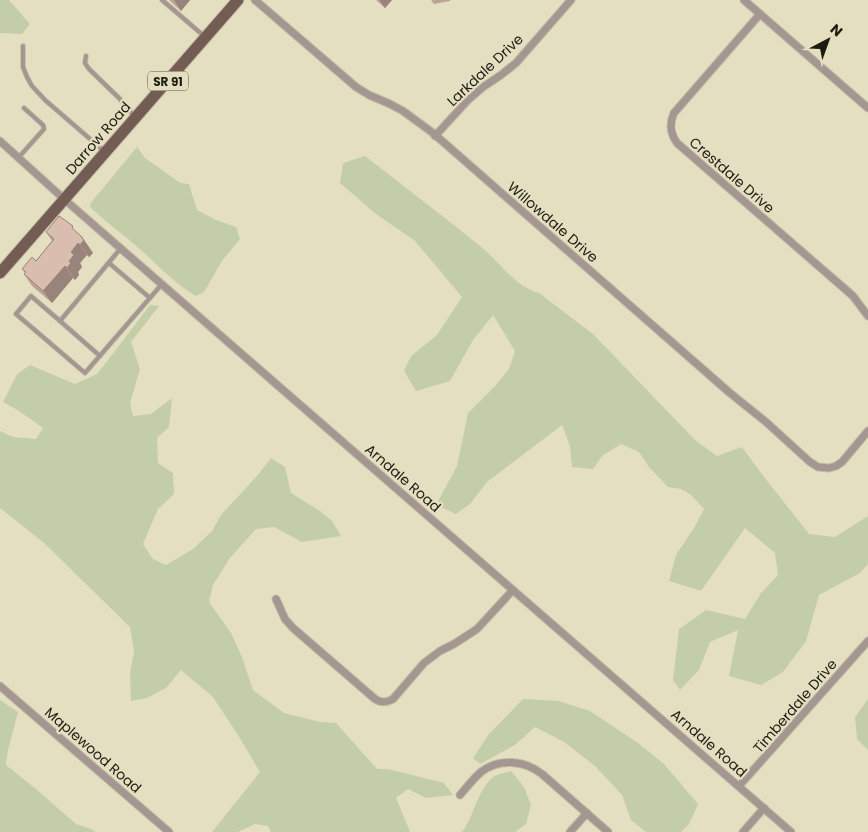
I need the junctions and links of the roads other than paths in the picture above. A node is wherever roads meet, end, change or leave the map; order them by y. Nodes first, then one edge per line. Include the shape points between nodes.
1 (162, 0) edge
2 (238, 0) edge
3 (255, 0) edge
4 (571, 0) edge
5 (744, 0) edge
6 (760, 14) junction
7 (205, 38) junction
8 (22, 46) dead end
9 (86, 56) dead end
10 (24, 108) dead end
11 (868, 108) edge
12 (136, 117) junction
13 (436, 136) junction
14 (0, 141) edge
15 (106, 152) junction
16 (19, 157) junction
17 (64, 199) junction
18 (121, 248) junction
19 (109, 263) junction
20 (0, 273) edge
21 (162, 284) junction
22 (150, 298) junction
23 (868, 316) edge
24 (60, 322) junction
25 (100, 356) junction
26 (868, 431) edge
27 (513, 590) junction
28 (276, 600) dead end
29 (868, 641) edge
30 (0, 686) edge
31 (739, 786) junction
32 (460, 795) dead end
33 (764, 808) junction
34 (587, 813) junction
35 (169, 832) edge
36 (570, 832) edge
37 (608, 832) edge
38 (743, 832) edge
39 (791, 832) edge

1 - 7 lane
2 - 7 main road, Darrow Road / SR 91
3 - 13 street, Willowdale Drive via 356,87 404,111
4 - 13 street, Larkdale Drive via 516,63 469,99
5 - 6 street
6 - 11 street
6 - 23 street, Crestdale Drive via 674,113 670,123 673,138 852,296
7 - 12 main road, Darrow Road / SR 91
8 - 15 lane via 23,67 32,86
9 - 12 lane via 89,69
10 - 16 lane via 44,129
12 - 15 main road, Darrow Road / SR 91
13 - 26 street, Willowdale Drive via 810,462 818,467 836,466
14 - 16 street, Arndale Road
15 - 17 main road, Darrow Road / SR 91
16 - 17 street, Arndale Road
17 - 18 street, Arndale Road
17 - 20 main road, Darrow Road / SR 91
18 - 19 lane
18 - 21 street, Arndale Road
19 - 22 lane
19 - 24 lane
21 - 22 lane
21 - 27 street, Arndale Road
22 - 25 lane
24 - 25 lane
24 - 25 lane via 31,296 16,314 85,373
27 - 28 street via 477,629 430,658 392,699 384,702 375,699 293,628 284,619
27 - 31 street, Arndale Road
29 - 31 street, Timberdale Drive
30 - 35 street, Maplewood Road
31 - 33 street, Arndale Road
32 - 34 street via 486,768 518,763 537,770
33 - 38 street
33 - 39 street, Arndale Road
34 - 36 street
34 - 37 street

